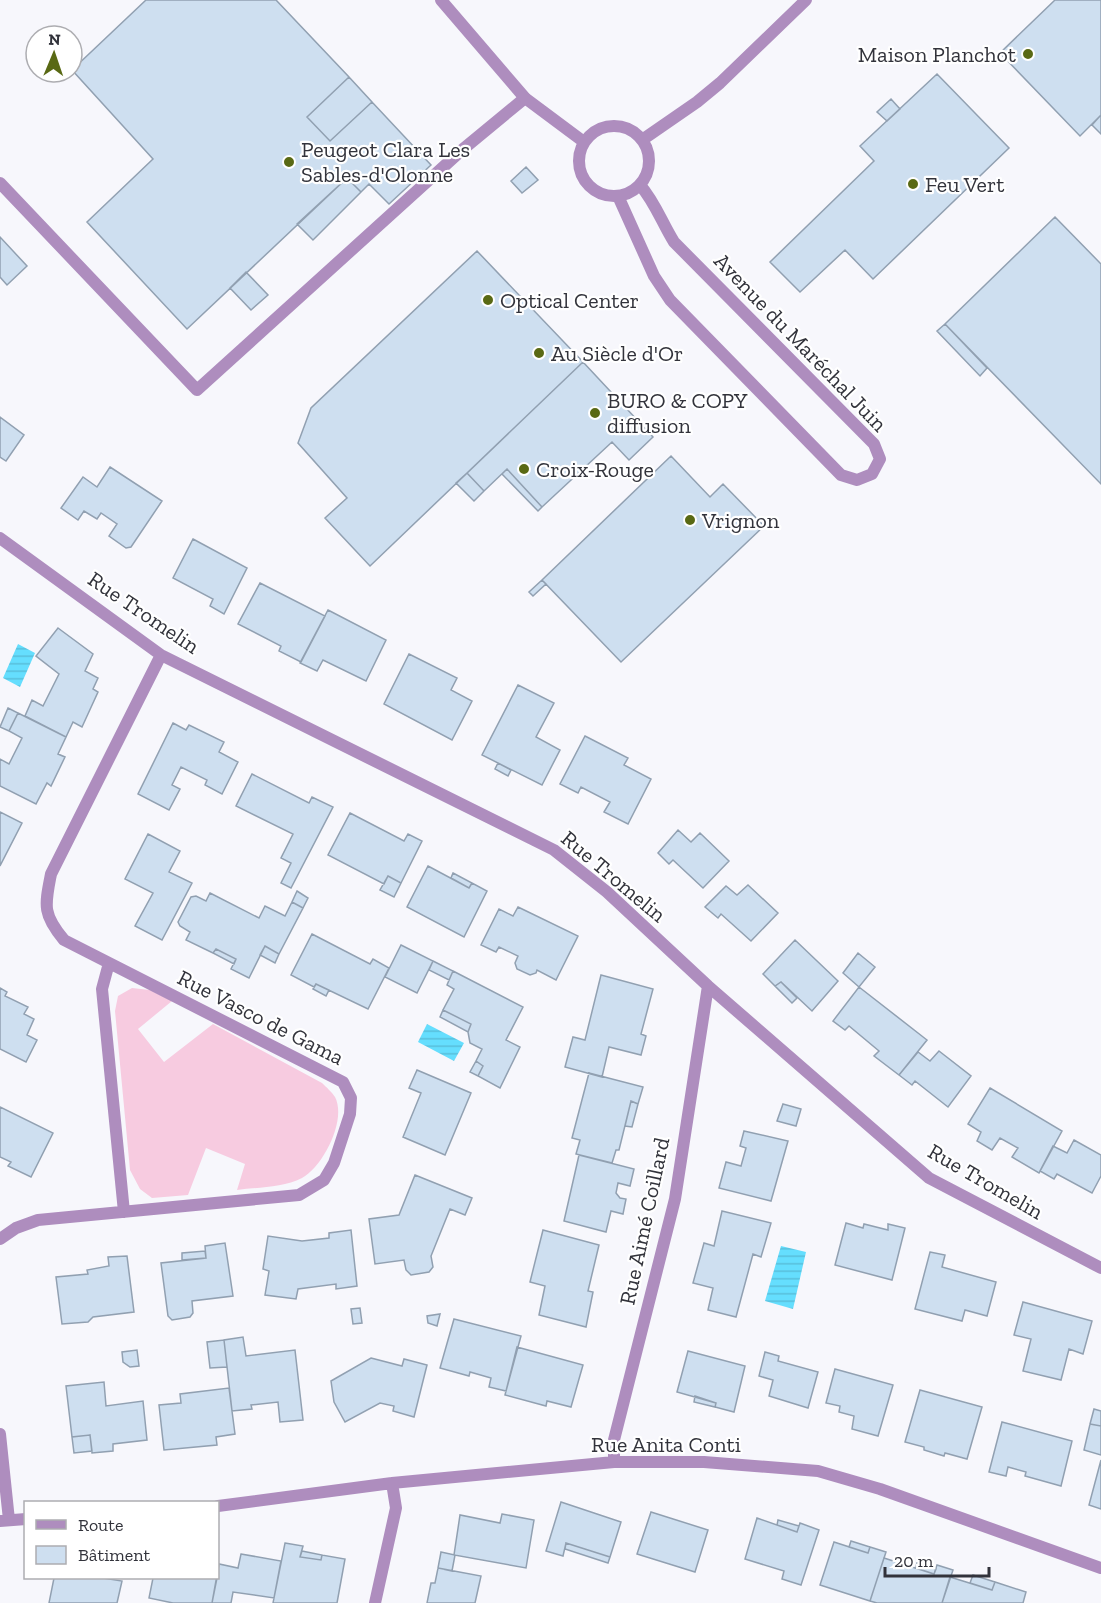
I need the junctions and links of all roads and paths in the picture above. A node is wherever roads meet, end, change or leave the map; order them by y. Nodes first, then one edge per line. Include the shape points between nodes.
1 (441, 0) edge
2 (806, 0) edge
3 (525, 98) junction
4 (642, 140) junction
5 (584, 142) junction
6 (0, 183) edge
7 (640, 185) junction
8 (618, 196) junction
9 (0, 538) edge
10 (161, 655) junction
11 (109, 963) junction
12 (708, 986) junction
13 (124, 1212) junction
14 (0, 1239) edge
15 (1101, 1268) edge
16 (0, 1434) edge
17 (614, 1462) junction
18 (392, 1483) junction
19 (219, 1506) edge
20 (24, 1520) edge
21 (5, 1521) edge
22 (1101, 1568) edge
23 (375, 1603) edge

1 - 3 street
2 - 4 street via 720,83
3 - 5 street
3 - 6 street via 445,165 197,390
4 - 5 street via 613,126 592,134
4 - 7 street via 649,158
5 - 8 street via 579,161 584,180 599,193
7 - 8 street
7 - 8 street, Avenue du Maréchal Juin via 675,242 874,444 880,459 872,474 857,480 841,475 670,300 654,276
9 - 10 street, Rue Tromelin
10 - 11 street, Rue Vasco de Gama via 51,874 45,904 51,925 64,940
10 - 12 street, Rue Tromelin via 554,850 607,892
11 - 13 street via 102,989
11 - 13 street, Rue Vasco de Gama via 343,1082 351,1098 350,1114 334,1163 324,1180 299,1195
12 - 15 street, Rue Tromelin via 929,1178
12 - 17 street, Rue Aimé Coillard via 675,1199 614,1440
13 - 14 street, Rue Vasco de Gama via 38,1220
16 - 21 street
17 - 18 street, Rue Anita Conti
17 - 22 street, Rue Anita Conti via 704,1462 818,1471 880,1489
18 - 19 street, Rue Anita Conti
18 - 23 street via 396,1508
20 - 21 street

